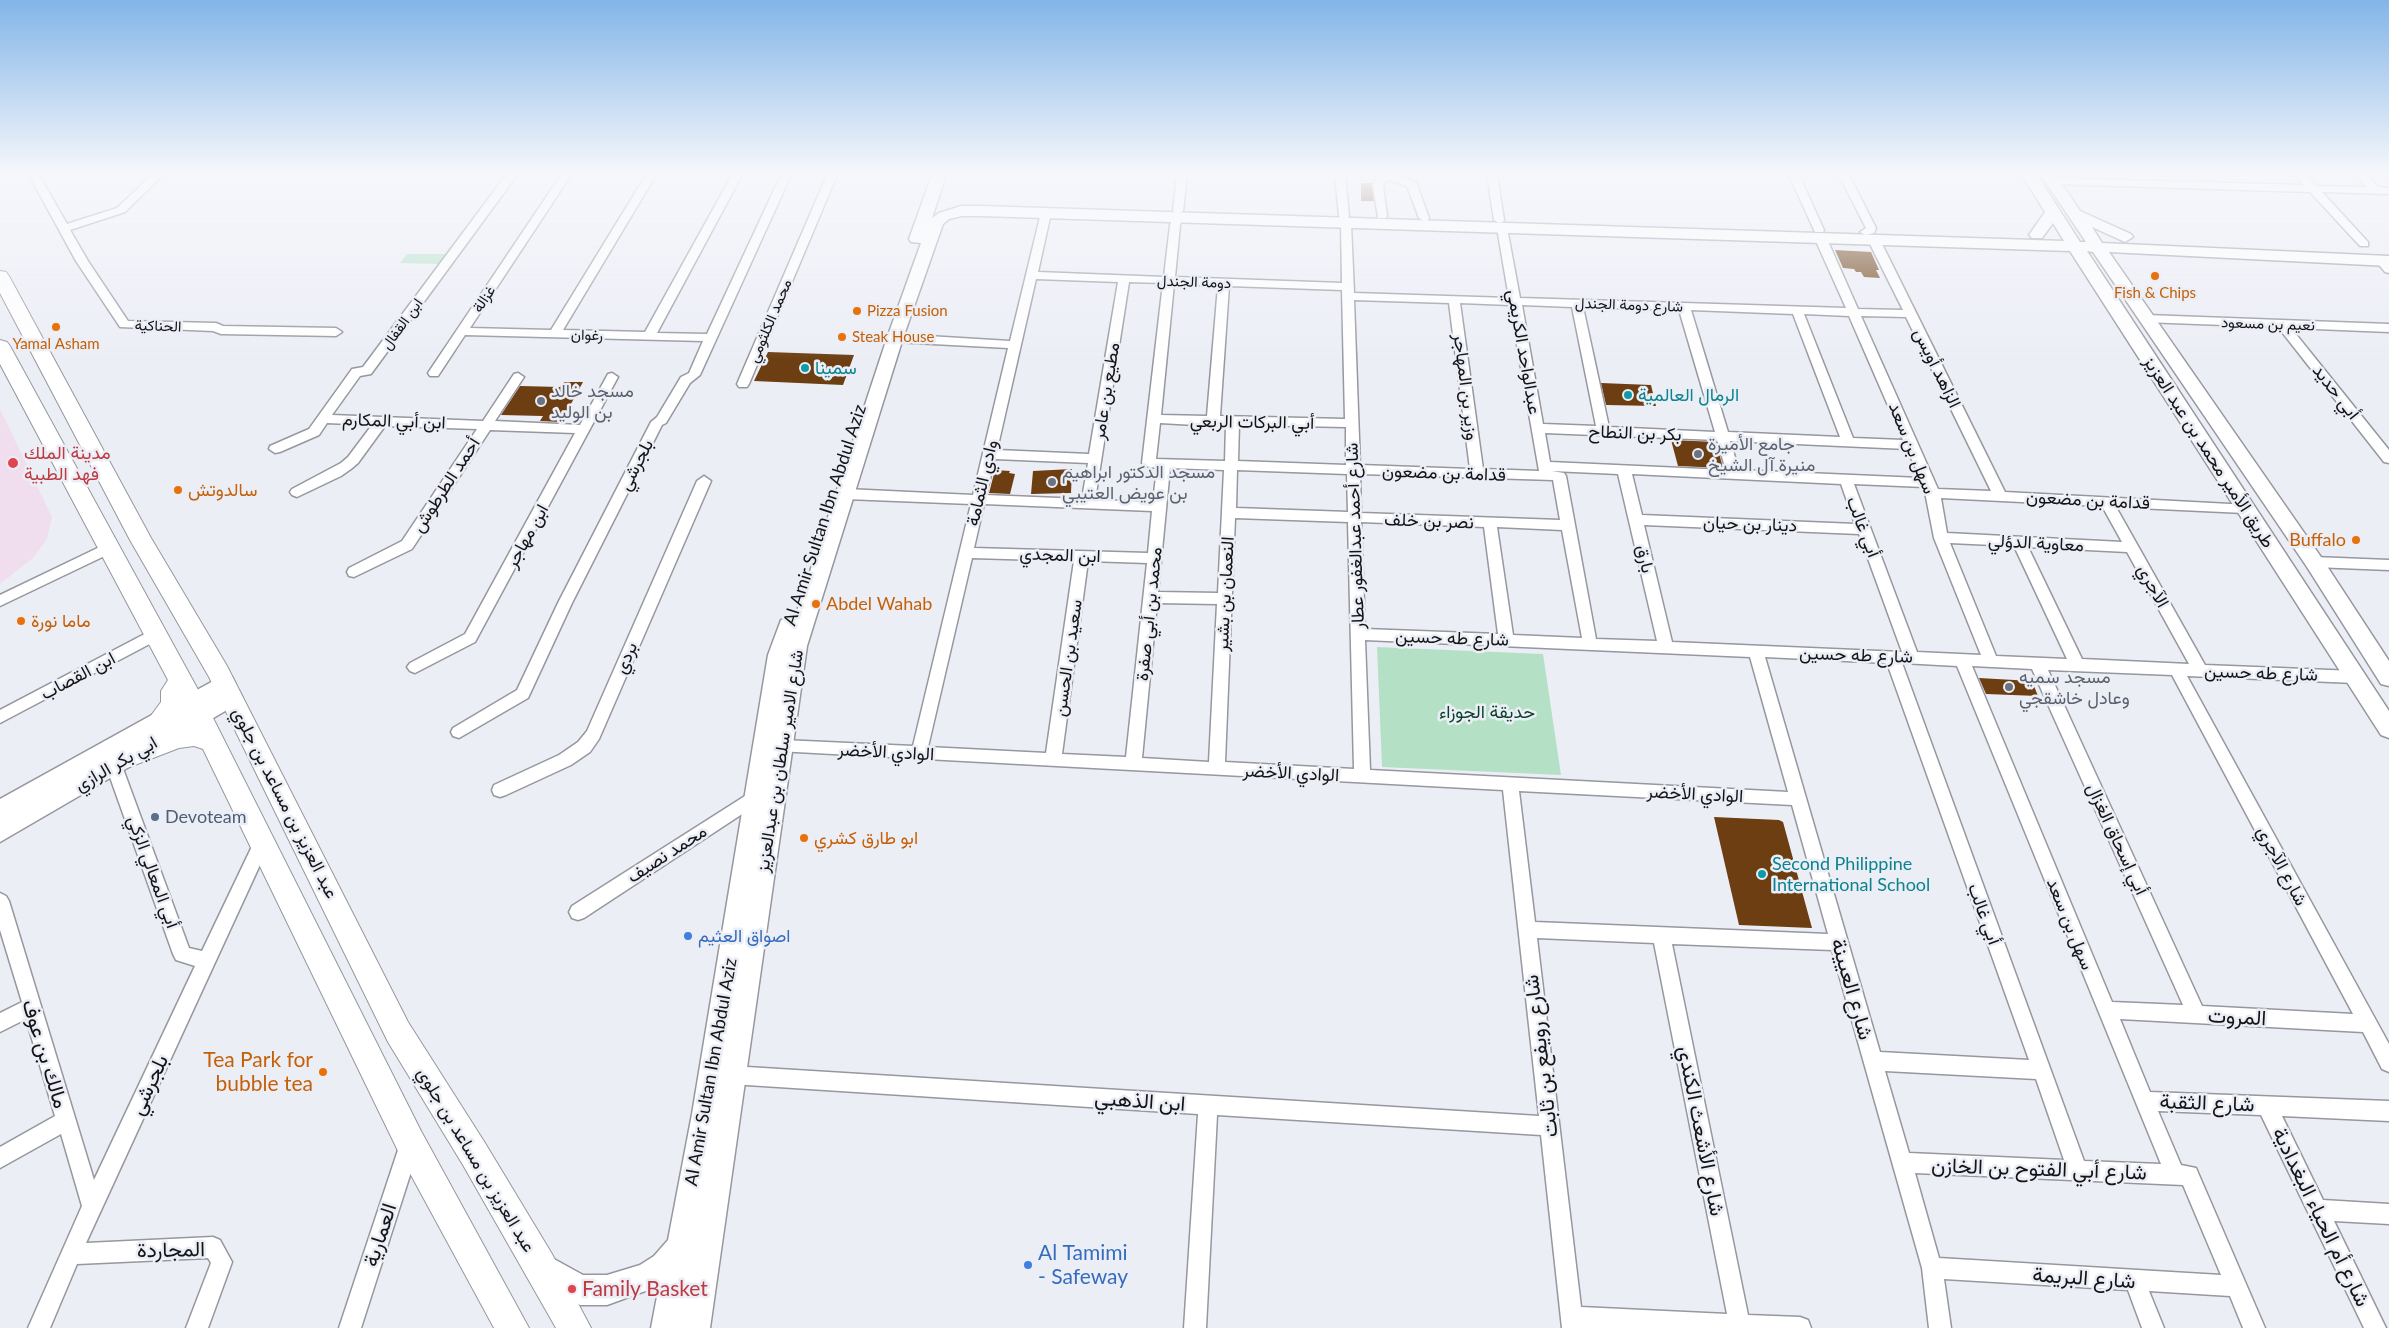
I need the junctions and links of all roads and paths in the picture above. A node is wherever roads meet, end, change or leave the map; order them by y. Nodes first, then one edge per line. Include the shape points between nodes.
1 (69, 237) edge
2 (466, 237) edge
3 (525, 237) edge
4 (613, 237) edge
5 (703, 237) edge
6 (758, 237) edge
7 (806, 237) edge
8 (932, 237) edge
9 (932, 237) edge
10 (1040, 237) edge
11 (1173, 237) edge
12 (1346, 237) edge
13 (1504, 237) edge
14 (1821, 237) edge
15 (1871, 237) edge
16 (1903, 237) edge
17 (2039, 237) edge
18 (2076, 237) edge
19 (2078, 237) edge
20 (2117, 237) edge
21 (2357, 237) edge
22 (2037, 241) junction
23 (2079, 241) junction
24 (2128, 243) junction
25 (2364, 244) junction
26 (2387, 260) edge
27 (2092, 271) junction
28 (2114, 271) junction
29 (1031, 275) junction
30 (0, 276) edge
31 (1124, 279) junction
32 (1168, 280) junction
33 (1224, 283) junction
34 (1348, 291) junction
35 (1454, 299) junction
36 (1516, 301) junction
37 (1577, 304) junction
38 (1684, 307) junction
39 (1797, 310) junction
40 (1854, 312) junction
41 (1911, 314) junction
42 (2146, 319) junction
43 (2282, 325) junction
44 (2384, 328) edge
45 (462, 331) junction
46 (336, 332) dead end
47 (554, 335) junction
48 (649, 336) junction
49 (712, 338) junction
50 (895, 338) junction
51 (2389, 339) edge
52 (1015, 345) junction
53 (0, 346) edge
54 (434, 373) dead end
55 (518, 377) dead end
56 (612, 377) dead end
57 (743, 384) dead end
58 (324, 419) junction
59 (1153, 419) junction
60 (382, 420) junction
61 (1232, 420) junction
62 (1213, 422) junction
63 (1351, 424) junction
64 (486, 425) junction
65 (1537, 428) junction
66 (583, 429) junction
67 (1603, 431) junction
68 (1723, 436) junction
69 (1848, 442) junction
70 (1912, 445) junction
71 (275, 449) dead end
72 (989, 454) junction
73 (1095, 458) junction
74 (2389, 459) edge
75 (1164, 464) junction
76 (1231, 466) junction
77 (1353, 470) junction
78 (1624, 470) junction
79 (1550, 472) junction
80 (1477, 474) junction
81 (1734, 475) junction
82 (1846, 480) junction
83 (704, 481) dead end
84 (1930, 488) junction
85 (297, 492) dead end
86 (846, 494) junction
87 (2000, 496) junction
88 (978, 501) junction
89 (2106, 501) junction
90 (1088, 504) junction
91 (1160, 507) junction
92 (2244, 508) junction
93 (1229, 513) junction
94 (1354, 518) junction
95 (1636, 520) junction
96 (1490, 523) junction
97 (1569, 525) junction
98 (1864, 529) junction
99 (1941, 538) junction
100 (2019, 542) junction
101 (110, 547) junction
102 (2132, 547) junction
103 (966, 553) junction
104 (1082, 556) junction
105 (1154, 558) junction
106 (2314, 562) junction
107 (2389, 565) edge
108 (354, 572) dead end
109 (1150, 597) junction
110 (1225, 599) junction
111 (0, 601) edge
112 (156, 634) junction
113 (1358, 634) junction
114 (1506, 641) junction
115 (1590, 644) junction
116 (1666, 648) junction
117 (1756, 651) junction
118 (1892, 657) junction
119 (1912, 658) junction
120 (1962, 660) junction
121 (1992, 661) junction
122 (2036, 663) junction
123 (2077, 664) junction
124 (415, 667) dead end
125 (2176, 669) junction
126 (2200, 670) junction
127 (2355, 676) junction
128 (2389, 678) edge
129 (228, 690) junction
130 (190, 700) junction
131 (0, 718) edge
132 (159, 721) joint
133 (2389, 729) edge
134 (459, 732) dead end
135 (212, 741) junction
136 (783, 746) junction
137 (919, 753) junction
138 (1053, 760) junction
139 (121, 762) junction
140 (1133, 764) junction
141 (1217, 769) junction
142 (1362, 776) junction
143 (1510, 784) junction
144 (500, 790) dead end
145 (756, 796) junction
146 (1799, 800) junction
147 (0, 811) edge
148 (0, 832) edge
149 (262, 843) junction
150 (0, 900) edge
151 (578, 912) dead end
152 (1527, 930) junction
153 (1661, 934) junction
154 (1839, 942) junction
155 (206, 961) junction
156 (31, 1007) junction
157 (2106, 1010) junction
158 (2197, 1015) junction
159 (0, 1023) edge
160 (2368, 1024) junction
161 (1873, 1061) junction
162 (2389, 1063) edge
163 (2040, 1070) junction
164 (731, 1075) junction
165 (2144, 1101) junction
166 (1208, 1105) junction
167 (2267, 1106) junction
168 (2389, 1111) edge
169 (65, 1121) junction
170 (1550, 1126) junction
171 (410, 1142) junction
172 (0, 1158) edge
173 (1904, 1164) junction
174 (2078, 1170) junction
175 (2182, 1175) junction
176 (92, 1206) junction
177 (2319, 1210) junction
178 (2389, 1214) edge
179 (680, 1248) junction
180 (72, 1254) junction
181 (540, 1266) junction
182 (1932, 1268) junction
183 (2135, 1282) junction
184 (2236, 1286) junction
185 (1572, 1323) edge
186 (1740, 1326) edge
187 (39, 1328) edge
188 (197, 1328) edge
189 (350, 1328) edge
190 (512, 1328) edge
191 (574, 1328) edge
192 (666, 1328) edge
193 (695, 1328) edge
194 (1195, 1328) edge
195 (1800, 1328) edge
196 (1940, 1328) edge
197 (2153, 1328) edge
198 (2254, 1328) edge
199 (2375, 1328) edge

1 - 46 street, الحناكية via 124,324
2 - 58 street, ابن القفال via 367,371 356,372
3 - 45 street, غزالة
4 - 47 street
5 - 48 street
6 - 49 street, بلجرشي
7 - 57 street, محمد الكلثومي
8 - 50 street, شارع الامير سلطان بن عبدالعزيز
9 - 145 street, Al Amir Sultan Ibn Abdul Aziz via 779,656
10 - 29 street, وادي الثمامة
11 - 32 street
12 - 34 street, شارع أحمد عبدالغفور عطار
13 - 36 street, عبدالواحد الكريمي
14 - 40 street, سهل بن سعد
15 - 41 street, الزاهد أويس
16 - 22 street
17 - 22 street
18 - 23 street, طريق الأمير محمد بن عبد العزيز
19 - 23 street, طريق الأمير محمد بن عبد العزيز
20 - 24 street
21 - 25 street
22 - 23 street
22 - 23 street
22 - 27 street
23 - 24 street
23 - 27 street, طريق الأمير محمد بن عبد العزيز
23 - 28 street, طريق الأمير محمد بن عبد العزيز
24 - 25 street
24 - 26 street
24 - 28 street
25 - 26 street
27 - 92 street, طريق الأمير محمد بن عبد العزيز
28 - 42 street, طريق الأمير محمد بن عبد العزيز
29 - 31 street, دومة الجندل
29 - 52 street, وادي الثمامة
30 - 129 main road, عبد العزيز بن مساعد بن جلوي via 141,540
31 - 32 street, دومة الجندل
31 - 73 street, مطيع بن عامر
32 - 33 street, دومة الجندل
32 - 59 street
33 - 34 street, دومة الجندل
33 - 62 street
34 - 35 street, شارع دومة الجندل
34 - 63 street, شارع أحمد عبدالغفور عطار
35 - 36 street, شارع دومة الجندل
35 - 80 street, وزير بن المهاجر
36 - 37 street, شارع دومة الجندل
36 - 65 street, عبدالواحد الكريمي
37 - 38 street, شارع دومة الجندل
37 - 67 street
38 - 39 street, شارع دومة الجندل
38 - 68 street
39 - 40 street, شارع دومة الجندل
39 - 69 street
40 - 41 street, شارع دومة الجندل
40 - 70 street, سهل بن سعد
41 - 87 street, الزاهد أويس
42 - 43 street, نعيم بن مسعود
42 - 106 street, طريق الأمير محمد بن عبد العزيز
43 - 44 street, نعيم بن مسعود
43 - 74 street, أبي حديد
44 - 51 street
45 - 47 street, رغوان
45 - 54 street, غزالة
47 - 48 street, رغوان
48 - 49 street, رغوان
49 - 134 street, بلجرشي via 694,375 685,380 662,420 657,422 565,603 523,694
50 - 52 street
50 - 86 street, شارع الامير سلطان بن عبدالعزيز
52 - 72 street, وادي الثمامة
53 - 101 main road, عبد العزيز بن مساعد بن جلوي
55 - 64 street, أحمد الطرطوش
56 - 66 street, ابن مهاجر
58 - 60 street, ابن أبي المكارم
58 - 71 street, ابن القفال via 314,432
59 - 62 street, أبي البركات الربعي
59 - 75 street, قدامة بن مضعون via 1149,464
60 - 64 street, ابن أبي المكارم
60 - 85 street via 346,466
61 - 62 street, أبي البركات الربعي
61 - 63 street, أبي البركات الربعي
61 - 76 street, النعمان بن بشير
63 - 77 street, شارع أحمد عبدالغفور عطار
64 - 66 street, ابن أبي المكارم
64 - 108 street, أحمد الطرطوش via 407,545
65 - 67 street, بكر بن النطاح
65 - 79 street, عبدالواحد الكريمي
66 - 124 street, ابن مهاجر via 470,638
67 - 68 street, بكر بن النطاح
68 - 69 street, بكر بن النطاح
68 - 81 street
69 - 70 street, بكر بن النطاح
70 - 84 street, سهل بن سعد
72 - 73 street
72 - 88 street, وادي الثمامة
73 - 90 street, مطيع بن عامر
75 - 76 street, قدامة بن مضعون
75 - 91 street, محمد بن أبي صفرة
76 - 77 street, قدامة بن مضعون
76 - 93 street, النعمان بن بشير
77 - 80 street, قدامة بن مضعون
77 - 94 street, شارع أحمد عبدالغفور عطار
78 - 79 street, قدامة بن مضعون
78 - 81 street, قدامة بن مضعون
78 - 95 street, بارق
79 - 80 street, قدامة بن مضعون
79 - 97 street, عبدالواحد الكريمي
81 - 82 street, قدامة بن مضعون
82 - 84 street, قدامة بن مضعون
82 - 98 street, أبي غالب
83 - 144 street, بردي via 593,736 565,760
84 - 87 street, قدامة بن مضعون
84 - 99 street, سهل بن سعد
86 - 88 street
86 - 136 street, شارع الامير سلطان بن عبدالعزيز via 796,646
87 - 89 street, قدامة بن مضعون
88 - 90 street
88 - 103 street, وادي الثمامة
89 - 92 street, قدامة بن مضعون
89 - 102 street, الآجري
90 - 91 street
91 - 105 street, محمد بن أبي صفرة
92 - 127 street, طريق الأمير محمد بن عبد العزيز
93 - 94 street, نصر بن خلف
93 - 110 street, النعمان بن بشير
94 - 96 street, نصر بن خلف
94 - 113 street, شارع أحمد عبدالغفور عطار
95 - 98 street, دينار بن حيان
95 - 116 street, بارق
96 - 97 street, نصر بن خلف
96 - 114 street
97 - 115 street, عبدالواحد الكريمي
98 - 119 street, أبي غالب
99 - 100 street, معاوية الدؤلي
99 - 121 street, سهل بن سعد
100 - 102 street, معاوية الدؤلي
100 - 123 street
101 - 111 street
101 - 112 main road, عبد العزيز بن مساعد بن جلوي
102 - 126 street, الآجري
103 - 104 street, ابن المجدي
103 - 137 street, وادي الثمامة
104 - 105 street, ابن المجدي
104 - 138 street, سعيد بن الحسن
105 - 109 street, محمد بن أبي صفرة
106 - 107 street
106 - 128 street, طريق الأمير محمد بن عبد العزيز
109 - 110 street
109 - 140 street, محمد بن أبي صفرة
110 - 141 street, النعمان بن بشير
112 - 130 main road, عبد العزيز بن مساعد بن جلوي
112 - 131 street, ابن القصاب
113 - 114 street, شارع طه حسين
113 - 142 street, شارع أحمد عبدالغفور عطار
114 - 115 street, شارع طه حسين
115 - 116 street, شارع طه حسين
116 - 117 street, شارع طه حسين
117 - 118 street, شارع طه حسين
117 - 146 street, شارع العيينة
118 - 119 street, شارع طه حسين
118 - 163 street, أبي غالب
119 - 120 street, شارع طه حسين
120 - 121 street, شارع طه حسين
120 - 157 street, سهل بن سعد
121 - 122 street, شارع طه حسين
122 - 123 street, شارع طه حسين
122 - 158 street, أبي إسحاق الغزال
123 - 125 street, شارع طه حسين
125 - 126 street, شارع طه حسين
125 - 160 street, شارع الآجري
126 - 127 street, شارع طه حسين
127 - 133 street, طريق الأمير محمد بن عبد العزيز
129 - 130 street, ابي بكر الرازي
129 - 181 main road, عبد العزيز بن مساعد بن جلوي via 398,1032
130 - 132 main road via 174,691 173,705
130 - 135 main road, عبد العزيز بن مساعد بن جلوي
130 - 139 street, ابي بكر الرازي
132 - 147 street, ابي بكر الرازي
135 - 139 main road via 194,736 177,738
135 - 149 main road, عبد العزيز بن مساعد بن جلوي
136 - 137 street, الوادي الأخضر
136 - 164 street, شارع الامير سلطان بن عبدالعزيز
137 - 138 street, الوادي الأخضر
138 - 140 street, الوادي الأخضر
139 - 148 street, ابي بكر الرازي
139 - 155 street, أبي المعالي الزكي via 182,954
140 - 141 street, الوادي الأخضر
141 - 142 street, الوادي الأخضر
142 - 143 street, الوادي الأخضر
143 - 146 street, الوادي الأخضر
143 - 152 street, شارع رويفع بن ثابت
145 - 151 street, محمد نصيف
145 - 179 street, Al Amir Sultan Ibn Abdul Aziz via 706,1114
146 - 154 street, شارع العيينة
149 - 155 street, بلجرشي
149 - 171 main road, عبد العزيز بن مساعد بن جلوي
150 - 156 street, مالك بن عوف
152 - 153 street
152 - 170 street, شارع رويفع بن ثابت
153 - 154 street
153 - 186 street, شارع الأشعث الكندي
154 - 161 street, شارع العيينة
155 - 176 street, بلجرشي
156 - 159 street
156 - 169 street, مالك بن عوف
157 - 158 street, المروت
157 - 165 street, سهل بن سعد
158 - 160 street, المروت
160 - 162 street, شارع الآجري
161 - 163 street
161 - 173 street, شارع العيينة
163 - 174 street, أبي غالب
164 - 166 street, ابن الذهبي
164 - 193 street, شارع الامير سلطان بن عبدالعزيز
165 - 167 street, شارع الثقبة
165 - 175 street, سهل بن سعد
166 - 170 street, ابن الذهبي
166 - 194 street
167 - 168 street, شارع الثقبة
167 - 177 street, شارع أم الحياء البغدادية
169 - 172 street
169 - 176 street, مالك بن عوف
170 - 185 street, شارع رويفع بن ثابت
171 - 189 street, العمارية
171 - 190 main road, عبد العزيز بن مساعد بن جلوي
173 - 174 street, شارع أبي الفتوح بن الخازن
173 - 182 street, شارع العيينة
174 - 175 street, شارع أبي الفتوح بن الخازن
175 - 184 street, سهل بن سعد
176 - 180 street, بلجرشي
177 - 178 street
177 - 199 street, شارع أم الحياء البغدادية
179 - 181 street via 664,1266 648,1277 607,1290 580,1290
179 - 192 street, Al Amir Sultan Ibn Abdul Aziz
180 - 187 street, بلجرشي
180 - 188 street, المجاردة via 213,1247 222,1262
181 - 191 main road, عبد العزيز بن مساعد بن جلوي
182 - 183 street, شارع البريمة
182 - 196 street, شارع العيينة
183 - 184 street, شارع البريمة
183 - 197 street
184 - 198 street, سهل بن سعد
185 - 186 street
186 - 195 street

